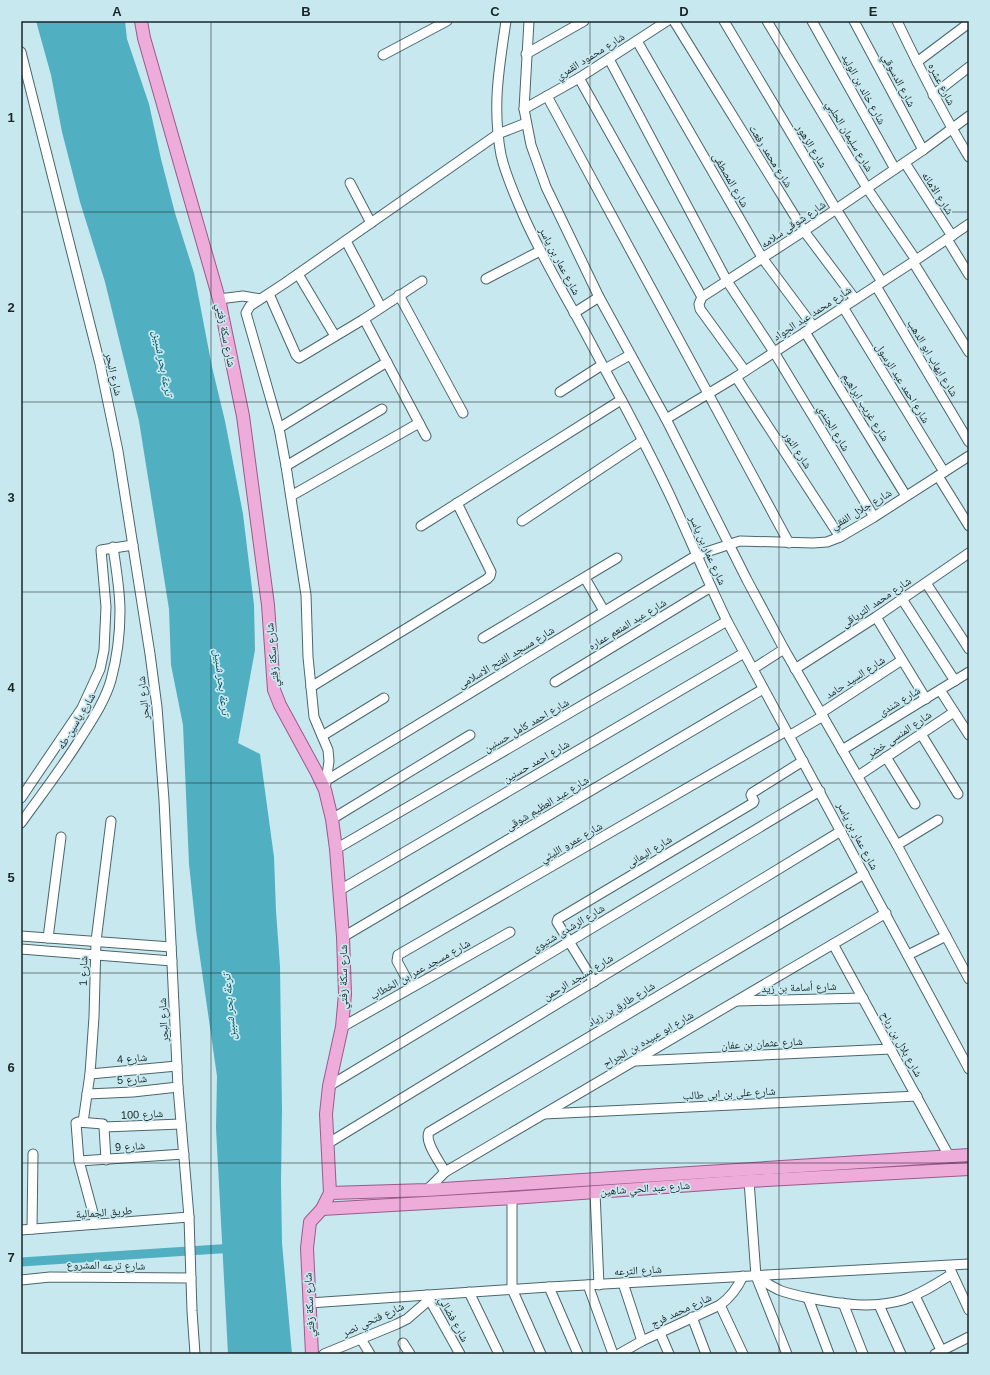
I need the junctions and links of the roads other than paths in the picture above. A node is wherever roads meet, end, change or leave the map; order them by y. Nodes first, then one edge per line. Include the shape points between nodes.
1 (141, 21) edge
2 (447, 21) edge
3 (506, 21) edge
4 (529, 21) edge
5 (584, 21) edge
6 (667, 21) edge
7 (674, 21) edge
8 (724, 21) edge
9 (767, 21) edge
10 (812, 21) edge
11 (854, 21) edge
12 (900, 22) edge
13 (969, 23) edge
14 (637, 41) junction
15 (21, 52) edge
16 (384, 54) dead end
17 (526, 54) junction
18 (609, 59) junction
19 (917, 62) junction
20 (969, 67) edge
21 (579, 78) junction
22 (933, 95) junction
23 (547, 96) junction
24 (524, 109) junction
25 (969, 116) edge
26 (526, 123) junction
27 (952, 130) junction
28 (498, 134) junction
29 (923, 150) junction
30 (969, 157) edge
31 (904, 163) junction
32 (895, 170) junction
33 (350, 182) dead end
34 (867, 188) junction
35 (836, 209) junction
36 (371, 223) junction
37 (969, 224) edge
38 (804, 231) junction
39 (950, 238) junction
40 (346, 241) junction
41 (540, 251) junction
42 (763, 259) junction
43 (915, 261) junction
44 (298, 274) junction
45 (969, 275) edge
46 (486, 279) dead end
47 (422, 281) dead end
48 (727, 281) junction
49 (879, 284) junction
50 (269, 294) junction
51 (399, 295) junction
52 (598, 297) junction
53 (702, 297) junction
54 (219, 299) junction
55 (260, 299) junction
56 (855, 299) junction
57 (381, 307) junction
58 (842, 307) junction
59 (574, 312) junction
60 (364, 319) junction
61 (809, 329) junction
62 (335, 336) junction
63 (774, 352) junction
64 (969, 352) edge
65 (630, 355) junction
66 (387, 362) junction
67 (603, 367) junction
68 (745, 371) junction
69 (736, 377) junction
70 (560, 392) dead end
71 (708, 394) junction
72 (621, 400) junction
73 (382, 409) dead end
74 (463, 413) dead end
75 (666, 419) junction
76 (419, 423) junction
77 (279, 428) junction
78 (426, 436) dead end
79 (642, 441) junction
80 (969, 442) edge
81 (968, 459) edge
82 (286, 466) junction
83 (941, 474) junction
84 (291, 496) junction
85 (906, 496) junction
86 (457, 503) junction
87 (874, 517) junction
88 (522, 521) dead end
89 (421, 526) dead end
90 (969, 526) edge
91 (840, 537) junction
92 (789, 542) junction
93 (729, 544) junction
94 (133, 545) junction
95 (113, 548) junction
96 (969, 554) edge
97 (697, 555) junction
98 (617, 558) dead end
99 (585, 578) junction
100 (926, 583) junction
101 (710, 587) junction
102 (902, 599) junction
103 (604, 611) junction
104 (876, 617) junction
105 (727, 621) junction
106 (483, 638) dead end
107 (784, 649) junction
108 (969, 649) edge
109 (744, 653) junction
110 (902, 660) junction
111 (752, 669) junction
112 (795, 669) junction
113 (969, 672) edge
114 (955, 681) junction
115 (555, 682) dead end
116 (311, 688) junction
117 (764, 689) junction
118 (940, 690) junction
119 (384, 698) dead end
120 (926, 699) junction
121 (954, 712) junction
122 (822, 714) junction
123 (788, 734) junction
124 (921, 734) junction
125 (470, 735) dead end
126 (969, 735) edge
127 (322, 736) junction
128 (842, 750) junction
129 (886, 757) junction
130 (803, 761) junction
131 (858, 776) junction
132 (326, 785) junction
133 (820, 791) junction
134 (958, 794) dead end
135 (21, 798) edge
136 (915, 804) dead end
137 (332, 819) junction
138 (938, 820) dead end
139 (111, 821) dead end
140 (21, 823) edge
141 (841, 831) junction
142 (61, 837) dead end
143 (897, 845) junction
144 (336, 849) junction
145 (864, 874) junction
146 (340, 890) junction
147 (886, 913) junction
148 (510, 932) dead end
149 (21, 936) edge
150 (946, 936) junction
151 (343, 937) junction
152 (48, 938) junction
153 (569, 942) junction
154 (833, 944) junction
155 (171, 947) junction
156 (21, 949) edge
157 (96, 949) junction
158 (908, 955) junction
159 (172, 961) junction
160 (969, 979) edge
161 (594, 982) junction
162 (411, 987) junction
163 (863, 998) junction
164 (736, 1001) junction
165 (342, 1027) junction
166 (890, 1049) junction
167 (635, 1061) junction
168 (177, 1066) junction
169 (969, 1069) edge
170 (90, 1074) junction
171 (329, 1086) junction
172 (178, 1087) junction
173 (87, 1094) junction
174 (916, 1096) junction
175 (543, 1115) junction
176 (83, 1122) junction
177 (181, 1124) junction
178 (104, 1127) junction
179 (328, 1144) junction
180 (34, 1154) dead end
181 (184, 1154) junction
182 (969, 1155) edge
183 (949, 1156) junction
184 (106, 1160) junction
185 (79, 1161) junction
186 (969, 1169) edge
187 (446, 1172) junction
188 (749, 1181) junction
189 (427, 1190) junction
190 (595, 1192) junction
191 (330, 1193) junction
192 (512, 1198) junction
193 (322, 1209) junction
194 (189, 1217) junction
195 (96, 1224) junction
196 (32, 1229) junction
197 (21, 1230) edge
198 (969, 1264) edge
199 (950, 1270) junction
200 (743, 1276) junction
201 (756, 1276) junction
202 (191, 1278) junction
203 (21, 1280) edge
204 (623, 1283) junction
205 (588, 1285) junction
206 (599, 1285) junction
207 (548, 1287) junction
208 (512, 1290) junction
209 (469, 1292) junction
210 (915, 1296) junction
211 (428, 1298) junction
212 (808, 1298) junction
213 (309, 1303) junction
214 (843, 1303) junction
215 (720, 1305) junction
216 (879, 1305) junction
217 (969, 1310) edge
218 (692, 1318) junction
219 (660, 1333) junction
220 (969, 1337) edge
221 (361, 1339) junction
222 (642, 1341) junction
223 (403, 1343) dead end
224 (347, 1345) junction
225 (631, 1351) edge
226 (940, 1353) edge
227 (195, 1354) edge
228 (312, 1354) edge
229 (324, 1354) edge
230 (352, 1354) edge
231 (370, 1354) edge
232 (410, 1354) edge
233 (460, 1354) edge
234 (499, 1354) edge
235 (540, 1354) edge
236 (578, 1354) edge
237 (612, 1354) edge
238 (619, 1354) edge
239 (669, 1354) edge
240 (706, 1354) edge
241 (743, 1354) edge
242 (787, 1354) edge
243 (829, 1354) edge
244 (864, 1354) edge
245 (902, 1354) edge

1 - 54 main road, شارع سكة زفتي
2 - 16 street
3 - 28 street, شارع عمار بن ياسر via 497,85
4 - 17 street, شارع عمار بن ياسر
5 - 17 street
6 - 14 street, شارع محمود القمري
7 - 38 street, شارع محمد رفعت
8 - 35 street, شارع الزهور
9 - 34 street, شارع سليمان الحلبي
10 - 32 street, شارع خالد بن الوليد
11 - 29 street, شارع الدسوقي
12 - 19 street, شارع عشره
13 - 19 street
14 - 18 street, شارع محمود القمري
14 - 42 street, شارع المصطفى
15 - 94 street, شارع البحر via 100,364 118,451
17 - 24 street, شارع عمار بن ياسر
18 - 21 street, شارع محمود القمري
18 - 48 street, شارع الجندي
19 - 22 street, شارع عشره
20 - 22 street
21 - 23 street, شارع محمود القمري
21 - 53 street
22 - 27 street, شارع عشره
23 - 24 street, شارع محمود القمري
23 - 71 street
24 - 26 street, شارع عمار بن ياسر
25 - 27 street, شارع شوقى سلامه
26 - 28 street
26 - 52 street, شارع عمار بن ياسر via 546,187
27 - 29 street, شارع شوقى سلامه
27 - 30 street, شارع عشره
28 - 36 street
28 - 41 street, شارع عمار بن ياسر via 508,179
29 - 31 street, شارع شوقى سلامه
31 - 32 street, شارع شوقى سلامه
31 - 39 street, شارع الامانه
32 - 34 street, شارع شوقى سلامه
33 - 36 street
34 - 35 street, شارع شوقى سلامه
34 - 43 street, شارع سليمان الحلبي
35 - 38 street, شارع شوقى سلامه
35 - 49 street, شارع الزهور
36 - 40 street
37 - 39 street, شارع محمد عبد الجواد
38 - 42 street, شارع شوقى سلامه
38 - 56 street, شارع محمد رفعت
39 - 43 street, شارع محمد عبد الجواد
39 - 45 street, شارع الامانه
40 - 44 street
40 - 57 street
41 - 46 street
41 - 59 street, شارع عمار بن ياسر
42 - 48 street, شارع شوقى سلامه
42 - 61 street, شارع المصطفى
43 - 49 street, شارع محمد عبد الجواد
43 - 64 street, شارع سليمان الحلبي
44 - 50 street
44 - 62 street
47 - 51 street
48 - 53 street, شارع شوقى سلامه
48 - 63 street, شارع الجندي
49 - 56 street, شارع محمد عبد الجواد
49 - 80 street, شارع ايهاب ابو الدهب
50 - 55 street
50 - 62 street via 297,357
51 - 57 street
51 - 74 street
52 - 59 street
52 - 65 street, شارع عمار بن ياسر
53 - 68 street via 700,310
54 - 55 street via 243,296
54 - 132 main road, شارع سكة زفتي via 248,447 268,605 274,690
55 - 77 street via 250,306 246,313
56 - 58 street, شارع محمد عبد الجواد
57 - 60 street
58 - 61 street, شارع محمد عبد الجواد
58 - 83 street, شارع احمد عبد الرسول
59 - 67 street, شارع عمار بن ياسر
60 - 62 street
60 - 66 street
61 - 63 street, شارع محمد عبد الجواد
61 - 85 street, شارع غريب ابراهيم
63 - 68 street, شارع محمد عبد الجواد
63 - 87 street, شارع الجندي
65 - 67 street
65 - 75 street, شارع عمار بن ياسر
66 - 76 street
66 - 77 street
67 - 70 street
67 - 72 street, شارع عمار بن ياسر
68 - 69 street, شارع محمد عبد الجواد
69 - 71 street, شارع محمد عبد الجواد
69 - 91 street, شارع النور
71 - 75 street, شارع محمد عبد الجواد
71 - 92 street
72 - 79 street, شارع عمار بن ياسر
72 - 86 street
73 - 82 street
75 - 93 street, شارع عمار بن ياسر
76 - 78 street
76 - 84 street
77 - 82 street
79 - 88 street
79 - 97 street, شارع عمار بن ياسر
81 - 83 street, شارع جلال الفقي
82 - 84 street
83 - 85 street, شارع جلال الفقي
83 - 90 street, شارع احمد عبد الرسول
84 - 116 street via 306,594
85 - 87 street, شارع جلال الفقي
86 - 89 street
86 - 116 street via 491,572 490,576
87 - 91 street, شارع جلال الفقي
91 - 92 street, شارع جلال الفقي via 827,542
92 - 93 street, شارع جلال الفقي via 752,540
93 - 97 street, شارع جلال الفقي
93 - 107 street, شارع عمار بن ياسر
94 - 95 street, شارع ياسين طه
94 - 155 street, شارع البحر via 156,706 164,800
95 - 135 street, شارع ياسين طه via 103,549 100,553 106,594 104,650 100,668 82,708
95 - 140 street, شارع ياسين طه via 120,612 116,661 111,681 94,718
96 - 100 street, شارع محمد الترياقى
97 - 101 street, شارع عمار بن ياسر
97 - 103 street, شارع مسجد الفتح الاسلامى
98 - 99 street
99 - 103 street
99 - 106 street
100 - 102 street, شارع محمد الترياقى
100 - 108 street
101 - 105 street, شارع عمار بن ياسر
101 - 115 street, شارع عبد المنعم عماره
102 - 104 street, شارع محمد الترياقى
102 - 114 street
103 - 132 street, شارع مسجد الفتح الاسلامى
104 - 110 street
104 - 112 street, شارع محمد الترياقى
105 - 109 street, شارع عمار بن ياسر
105 - 144 street, شارع احمد كامل حسنين
107 - 111 street
107 - 112 street, شارع عمار بن ياسر
109 - 111 street, شارع عمار بن ياسر
109 - 146 street, شارع احمد حسنين
110 - 120 street
110 - 122 street, شارع السيد حامد
111 - 117 street, شارع عمار بن ياسر
112 - 122 street, شارع عمار بن ياسر
113 - 114 street, شارع شندى
114 - 118 street, شارع شندى
116 - 127 street via 314,717
117 - 123 street, شارع عمار بن ياسر
117 - 151 street, شارع عبد العظيم شوقى
118 - 120 street, شارع شندى
118 - 121 street
119 - 127 street
120 - 128 street, شارع شندى
121 - 124 street, شارع المنسى خضر
121 - 126 street
122 - 123 street, شارع السيد حامد
122 - 128 street, شارع عمار بن ياسر
123 - 130 street, شارع عمار بن ياسر
123 - 162 street, شارع عمرو الليثي via 398,955 397,961
124 - 129 street, شارع المنسى خضر
124 - 134 street
125 - 137 street
127 - 132 street via 328,750 329,761
128 - 131 street, شارع عمار بن ياسر
129 - 131 street, شارع المنسى خضر
129 - 136 street
130 - 133 street, شارع عمار بن ياسر
130 - 153 street, شارع اليمانى via 752,793 753,803 558,919 557,922
131 - 143 street, شارع عمار بن ياسر
132 - 137 main road, شارع سكة زفتي
133 - 141 street, شارع عمار بن ياسر
133 - 153 street, شارع الرشدى شتيوى
137 - 144 main road, شارع سكة زفتي
138 - 143 street
139 - 157 street, شارع 1
141 - 145 street, شارع عمار بن ياسر
141 - 161 street, شارع مسجد الرحمن
142 - 152 street
143 - 150 street, شارع عمار بن ياسر
144 - 146 main road, شارع سكة زفتي
145 - 147 street, شارع عمار بن ياسر
145 - 187 street, شارع طارق بن زياد via 429,1132 429,1144
146 - 151 main road, شارع سكة زفتي
147 - 154 street, شارع ابو عبيده بن الجراح
147 - 158 street, شارع عمار بن ياسر
148 - 162 street, شارع مسجد عمر بن الخطاب
149 - 152 street
150 - 158 street
150 - 160 street, شارع عمار بن ياسر
151 - 165 main road, شارع سكة زفتي via 345,994
152 - 157 street
153 - 161 street, شارع اليمانى
153 - 171 street, شارع الرشدى شتيوى
154 - 163 street, شارع بلال بن رباح
154 - 164 street, شارع ابو عبيده بن الجراح
155 - 157 street
155 - 159 street, شارع البحر
156 - 157 street
157 - 159 street
157 - 170 street, شارع 1
158 - 169 street, شارع عمار بن ياسر
159 - 168 street, شارع البحر
161 - 179 street, شارع مسجد الرحمن
162 - 165 street, شارع مسجد عمر بن الخطاب
163 - 164 street, شارع أسامة بن زيد
163 - 166 street, شارع بلال بن رباح
164 - 167 street, شارع ابو عبيده بن الجراح
165 - 171 main road, شارع سكة زفتي
166 - 167 street, شارع عثمان بن عفان
166 - 174 street, شارع بلال بن رباح
167 - 175 street, شارع ابو عبيده بن الجراح
168 - 170 street, شارع 4
168 - 172 street, شارع البحر
170 - 173 street, شارع 1
171 - 179 main road, شارع سكة زفتي via 326,1114
172 - 173 street, شارع 5
172 - 177 street, شارع البحر
173 - 176 street, شارع 1
174 - 175 street, شارع على بن ابى طالب
174 - 183 street, شارع بلال بن رباح
175 - 187 street, شارع ابو عبيده بن الجراح
176 - 178 street, شارع 100 via 100,1123
176 - 185 street, شارع 1 via 76,1123
177 - 178 street, شارع 100
177 - 181 street, شارع البحر
178 - 184 street
179 - 191 main road, شارع سكة زفتي
180 - 196 street
181 - 184 street, شارع 9
181 - 194 street, شارع البحر
182 - 183 main road, شارع عبد الحي شاهين
183 - 189 main road, شارع عبد الحي شاهين
184 - 185 street, شارع 9
185 - 195 street
186 - 188 main road, شارع عبد الحي شاهين
187 - 189 street, شارع ابو عبيده بن الجراح
188 - 190 main road, شارع عبد الحي شاهين
188 - 201 street
189 - 191 main road, شارع عبد الحي شاهين
190 - 192 main road, شارع عبد الحي شاهين
190 - 206 street
191 - 193 main road, شارع سكة زفتي
192 - 193 main road, شارع عبد الحي شاهين
192 - 208 street
193 - 213 main road, شارع سكة زفتي via 310,1222 308,1234
194 - 195 street, طريق الجمالية
194 - 202 street, شارع البحر
195 - 196 street, طريق الجمالية
196 - 197 street, طريق الجمالية
198 - 199 street, شارع الترعه
199 - 201 street, شارع الترعه
199 - 210 street via 928,1289
199 - 217 street
200 - 201 street, شارع الترعه
200 - 204 street, شارع الترعه
200 - 215 street, شارع محمد فرج via 736,1290
201 - 212 street via 779,1290
201 - 242 street
202 - 203 street, شارع ترعه المشروع via 50,1277
202 - 227 street, شارع البحر
204 - 206 street, شارع الترعه
204 - 222 street
205 - 206 street, شارع الترعه
205 - 207 street, شارع الترعه
205 - 237 street
207 - 208 street, شارع الترعه
207 - 236 street
208 - 209 street, شارع الترعه
208 - 235 street
209 - 211 street, شارع الترعه
209 - 234 street
210 - 216 street
210 - 226 street
211 - 213 street, شارع الترعه
211 - 221 street, شارع فتحي نصر via 407,1319
211 - 233 street, شارع فضالي
212 - 214 street
212 - 243 street
213 - 228 main road, شارع سكة زفتي
214 - 216 street
214 - 244 street
215 - 218 street, شارع محمد فرج
215 - 241 street
216 - 245 street
218 - 219 street, شارع محمد فرج
218 - 240 street
219 - 222 street, شارع محمد فرج
219 - 239 street
220 - 226 street
221 - 224 street, شارع فتحي نصر
221 - 231 street
222 - 225 street, شارع محمد فرج
223 - 232 street
224 - 229 street, شارع فتحي نصر
224 - 230 street
225 - 238 street, شارع محمد فرج

